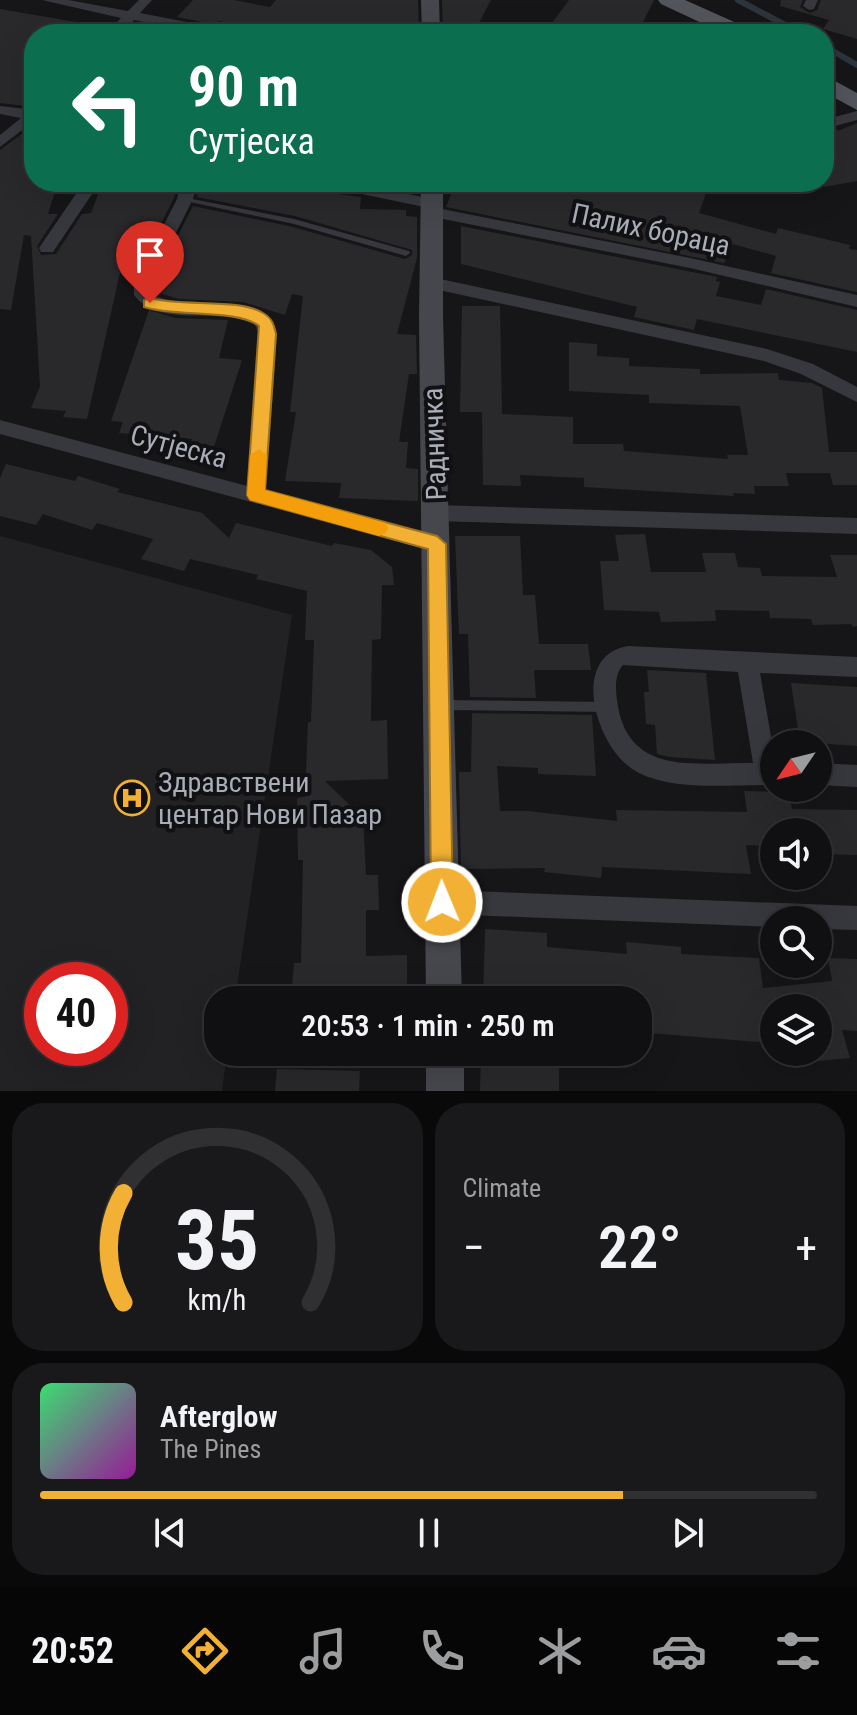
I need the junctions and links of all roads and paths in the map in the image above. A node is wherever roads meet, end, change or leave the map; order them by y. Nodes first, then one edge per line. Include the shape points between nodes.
1 (48, 0) edge
2 (146, 0) edge
3 (430, 0) edge
4 (668, 0) edge
5 (132, 14) junction
6 (122, 24) edge
7 (180, 24) edge
8 (431, 24) edge
9 (720, 24) edge
10 (834, 88) edge
11 (857, 103) edge
12 (0, 110) edge
13 (24, 114) edge
14 (857, 115) edge
15 (834, 122) edge
16 (24, 123) edge
17 (0, 143) edge
18 (85, 192) edge
19 (187, 192) edge
20 (190, 192) edge
21 (389, 192) edge
22 (432, 199) edge
23 (47, 248) dead end
24 (406, 253) dead end
25 (431, 283) junction
26 (857, 301) edge
27 (857, 395) edge
28 (0, 427) edge
29 (256, 495) junction
30 (437, 513) junction
31 (857, 526) edge
32 (437, 544) junction
33 (747, 663) junction
34 (857, 667) edge
35 (439, 705) junction
36 (608, 707) junction
37 (761, 730) edge
38 (760, 774) edge
39 (832, 775) edge
40 (857, 776) edge
41 (442, 902) junction
42 (857, 918) edge
43 (444, 986) edge
44 (445, 1066) edge
45 (445, 1091) edge

1 - 5 street
2 - 5 street
3 - 8 street
4 - 9 main road
5 - 6 street
5 - 7 street
10 - 11 main road
12 - 13 street
14 - 15 street
16 - 17 street
18 - 23 street
19 - 29 street via 142,284 142,295 164,308 243,312 266,324
20 - 24 lane
21 - 22 street, Палих бораца
22 - 25 street, Радничка
22 - 26 street, Палих бораца
25 - 27 street via 767,355
25 - 30 street, Радничка
28 - 29 street, Сутјеска
29 - 32 street, Сутјеска
30 - 31 street
30 - 32 street, Радничка
32 - 35 street, Радничка
33 - 34 street
33 - 36 street via 616,658 606,677
33 - 37 street
35 - 36 lane
35 - 41 street, Радничка
36 - 38 street via 622,749 647,767 679,773
39 - 40 street
41 - 42 street
41 - 43 street, Радничка
44 - 45 street

